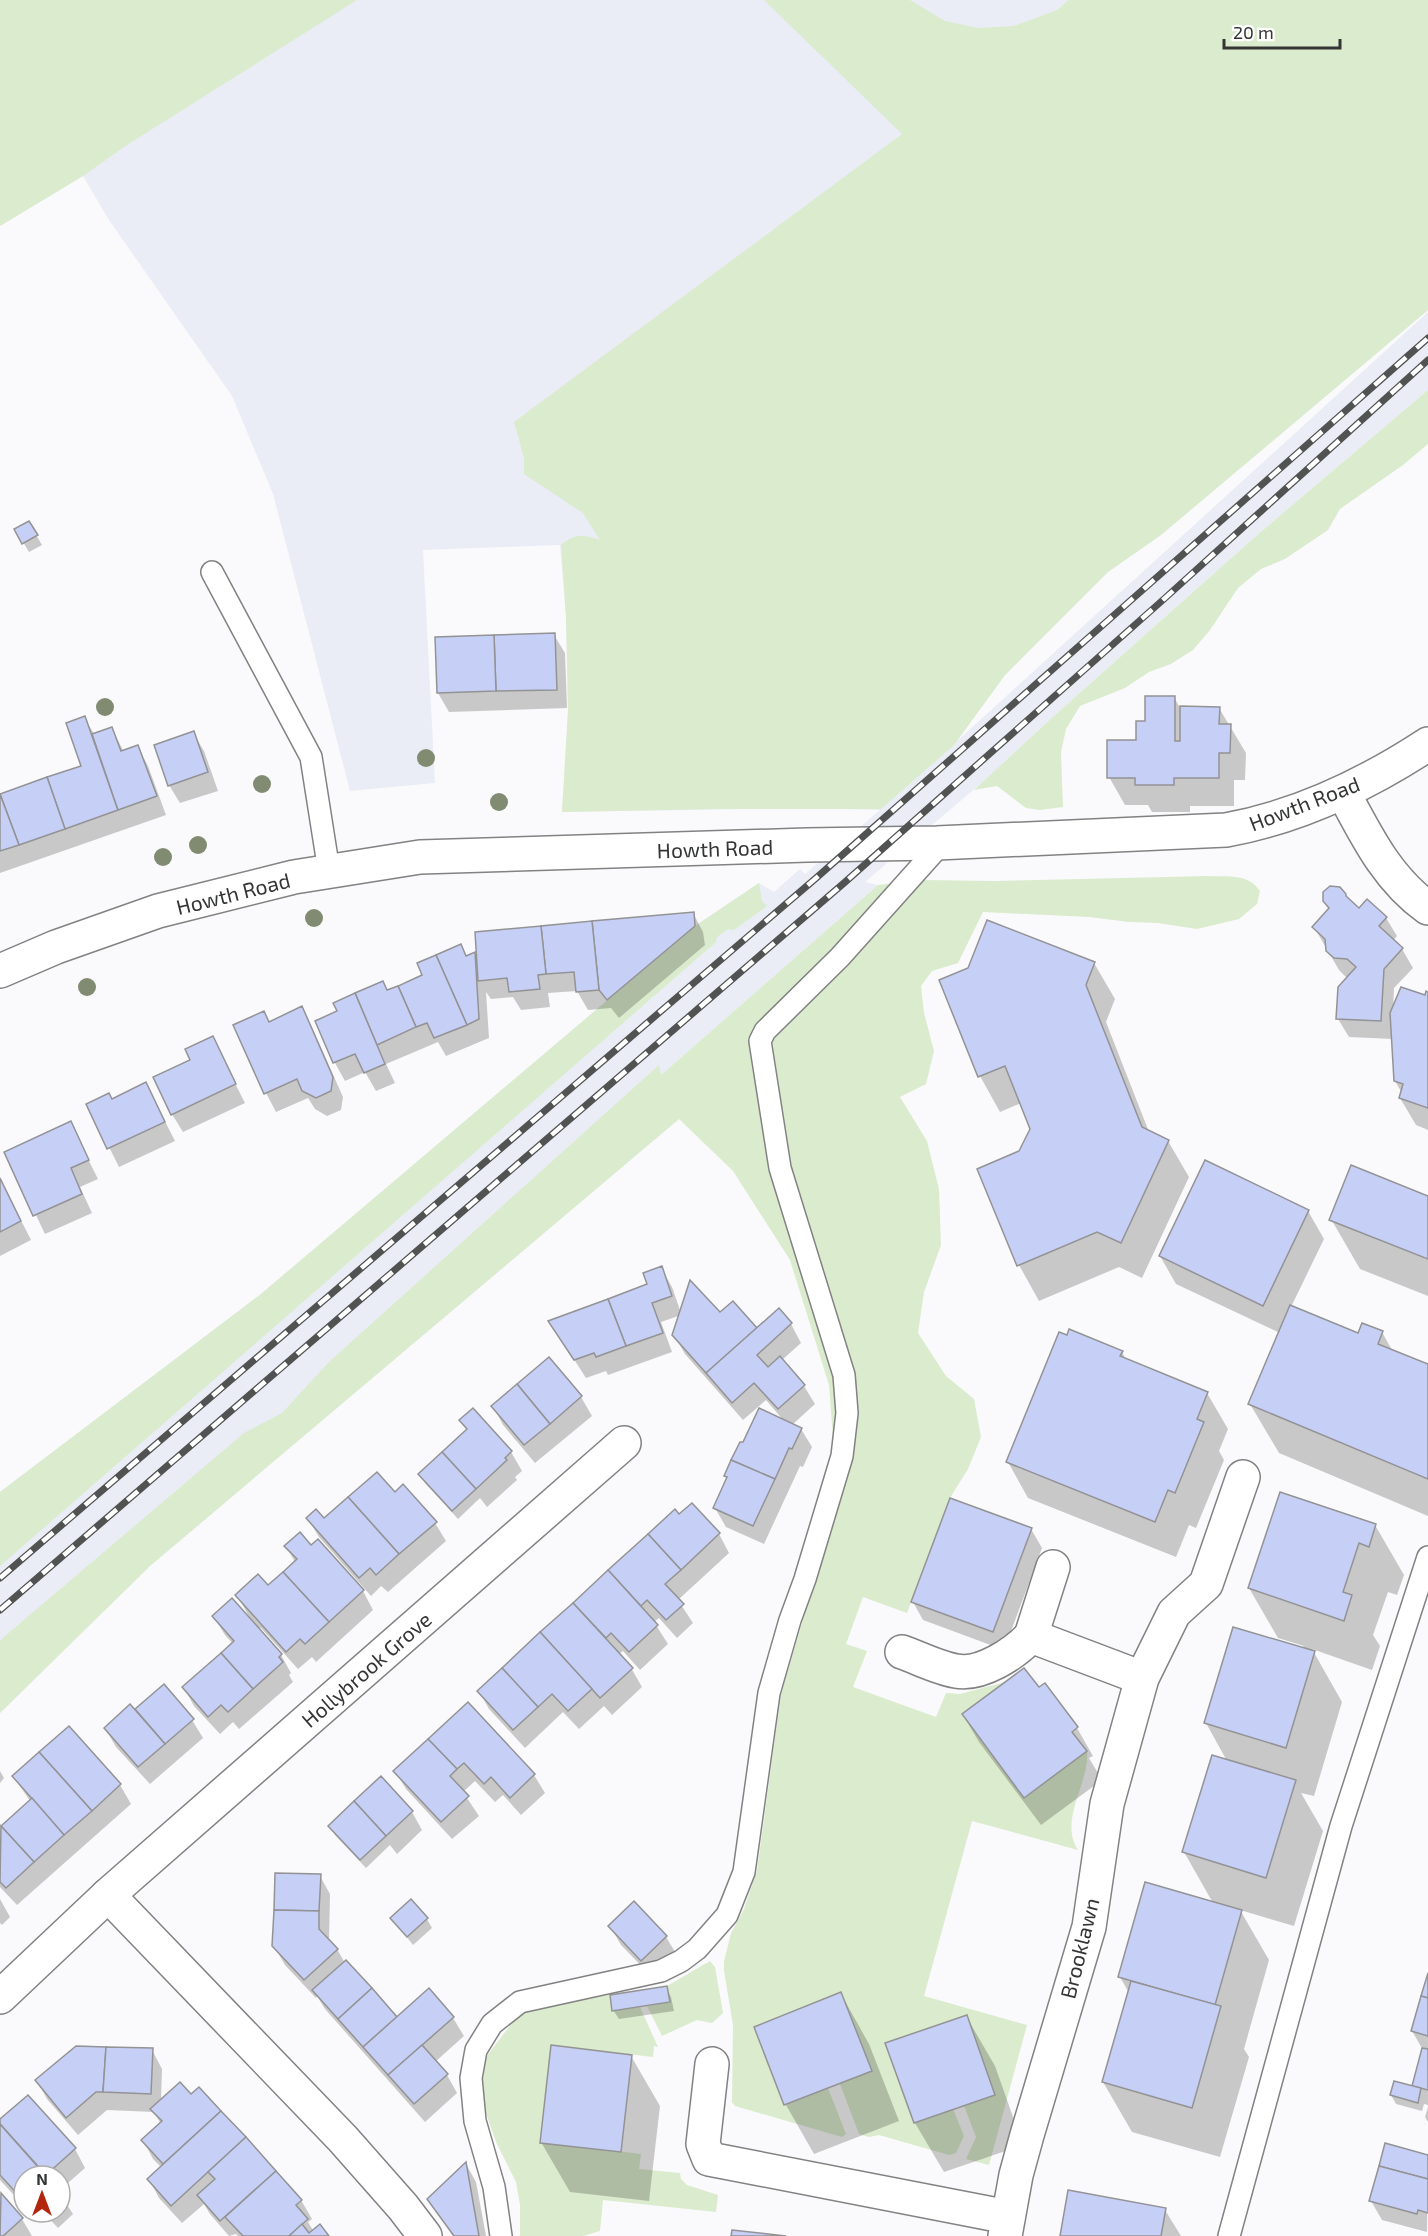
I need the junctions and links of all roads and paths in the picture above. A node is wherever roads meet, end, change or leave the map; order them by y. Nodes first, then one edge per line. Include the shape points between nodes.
1 (212, 572) dead end
2 (1428, 744) edge
3 (1343, 792) junction
4 (937, 843) junction
5 (329, 871) junction
6 (1428, 908) edge
7 (0, 971) edge
8 (624, 1443) dead end
9 (1243, 1478) dead end
10 (1428, 1557) edge
11 (1053, 1567) dead end
12 (1031, 1636) junction
13 (902, 1652) dead end
14 (1142, 1678) junction
15 (108, 1895) junction
16 (0, 1997) edge
17 (712, 2064) dead end
18 (1006, 2226) edge
19 (425, 2236) edge
20 (501, 2236) edge
21 (1229, 2236) edge

1 - 5 lane via 311,757
2 - 3 street, Howth Road
3 - 4 street, Howth Road via 1272,820 1226,830
3 - 6 street via 1376,853
4 - 5 street, Howth Road via 420,857
4 - 20 lane via 933,853 848,948 765,1031 760,1041 780,1168 844,1375 847,1413 842,1456 769,1693 744,1872 727,1915 681,1961 661,1971 520,2002 492,2024 476,2050 471,2078 475,2121 494,2187
5 - 7 street, Howth Road via 158,911
8 - 15 street, Hollybrook Grove
9 - 14 street, Brooklawn via 1206,1584 1174,1613
10 - 21 lane via 1341,1826
11 - 12 street
12 - 13 street via 1011,1653 972,1671 957,1671
12 - 14 street
14 - 18 street, Brooklawn via 1107,1804 1089,1928 1027,2135
15 - 16 street, Hollybrook Grove
15 - 19 street via 343,2139
17 - 18 street, Brooklawn via 703,2144 709,2159

